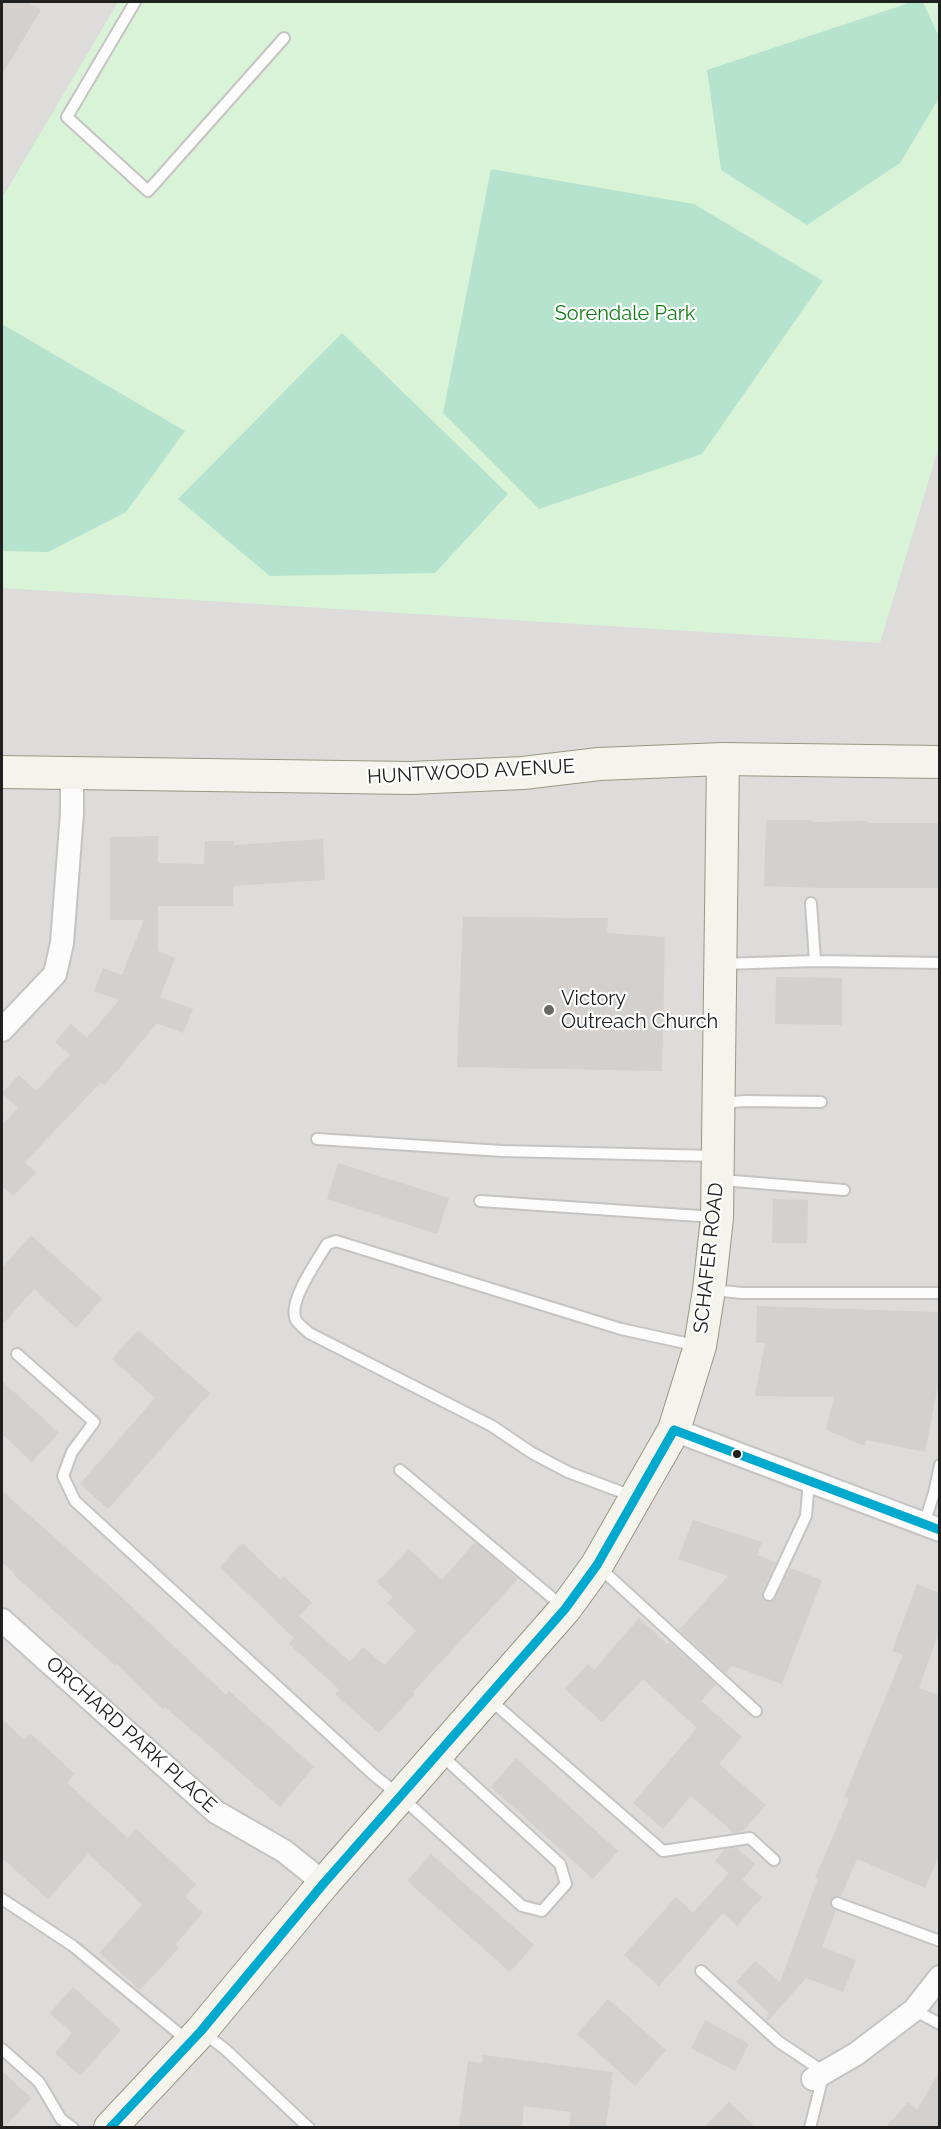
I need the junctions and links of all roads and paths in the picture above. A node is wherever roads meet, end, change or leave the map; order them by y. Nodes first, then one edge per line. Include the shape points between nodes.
1 (135, 2) edge
2 (284, 38) dead end
3 (723, 759) junction
4 (939, 762) edge
5 (2, 772) edge
6 (72, 773) junction
7 (811, 903) dead end
8 (815, 961) junction
9 (939, 963) edge
10 (720, 965) junction
11 (2, 1030) edge
12 (821, 1102) dead end
13 (719, 1103) junction
14 (316, 1139) dead end
15 (718, 1168) junction
16 (844, 1190) dead end
17 (480, 1201) dead end
18 (717, 1218) junction
19 (709, 1290) junction
20 (939, 1293) edge
21 (700, 1346) junction
22 (17, 1354) dead end
23 (674, 1430) junction
24 (939, 1466) edge
25 (400, 1470) dead end
26 (809, 1480) junction
27 (636, 1497) junction
28 (932, 1527) edge
29 (597, 1565) junction
30 (769, 1595) dead end
31 (565, 1609) junction
32 (2, 1620) edge
33 (488, 1698) junction
34 (756, 1711) dead end
35 (439, 1753) junction
36 (400, 1796) junction
37 (774, 1860) dead end
38 (324, 1883) junction
39 (2, 1899) edge
40 (837, 1903) dead end
41 (939, 1941) edge
42 (701, 1971) dead end
43 (939, 1977) edge
44 (914, 2010) junction
45 (939, 2024) edge
46 (196, 2037) junction
47 (2, 2049) edge
48 (819, 2076) junction
49 (73, 2127) edge
50 (110, 2127) edge
51 (309, 2127) edge
52 (810, 2127) edge

1 - 2 lane via 67,117 148,191
3 - 4 street, HUNTWOOD AVENUE
3 - 6 street, HUNTWOOD AVENUE via 599,764 450,777
3 - 10 street, SCHAFER ROAD
5 - 6 street, HUNTWOOD AVENUE
6 - 11 street via 62,943 55,974
7 - 8 lane
8 - 9 lane
8 - 10 lane
10 - 13 street, SCHAFER ROAD
12 - 13 lane
13 - 15 street, SCHAFER ROAD
14 - 15 lane
15 - 16 lane
15 - 18 street, SCHAFER ROAD
17 - 18 lane
18 - 19 street, SCHAFER ROAD
19 - 20 lane
19 - 21 street, SCHAFER ROAD
21 - 23 street, SCHAFER ROAD
21 - 27 lane via 621,1329 336,1241 327,1244 296,1299 297,1322 309,1333 492,1426 568,1472
22 - 36 lane via 94,1422 72,1452 63,1476 75,1501
23 - 26 street
23 - 27 street, SCHAFER ROAD
24 - 28 lane
25 - 31 lane
26 - 28 street
26 - 30 lane via 806,1516
27 - 29 street, SCHAFER ROAD
29 - 31 street, SCHAFER ROAD
29 - 34 lane
31 - 33 street, SCHAFER ROAD
32 - 38 street, ORCHARD PARK PLACE via 216,1812 284,1851
33 - 35 street, SCHAFER ROAD
33 - 37 lane via 663,1851 750,1838
35 - 36 street, SCHAFER ROAD
35 - 36 lane via 560,1864 566,1884 542,1911 522,1906
36 - 38 street, SCHAFER ROAD
38 - 46 street, SCHAFER ROAD
39 - 46 lane
40 - 41 lane
42 - 48 lane
43 - 44 street
44 - 45 lane
44 - 48 street via 856,2054
46 - 50 street, SCHAFER ROAD
46 - 51 lane via 226,2050
47 - 49 lane via 39,2082 61,2119
48 - 52 lane

